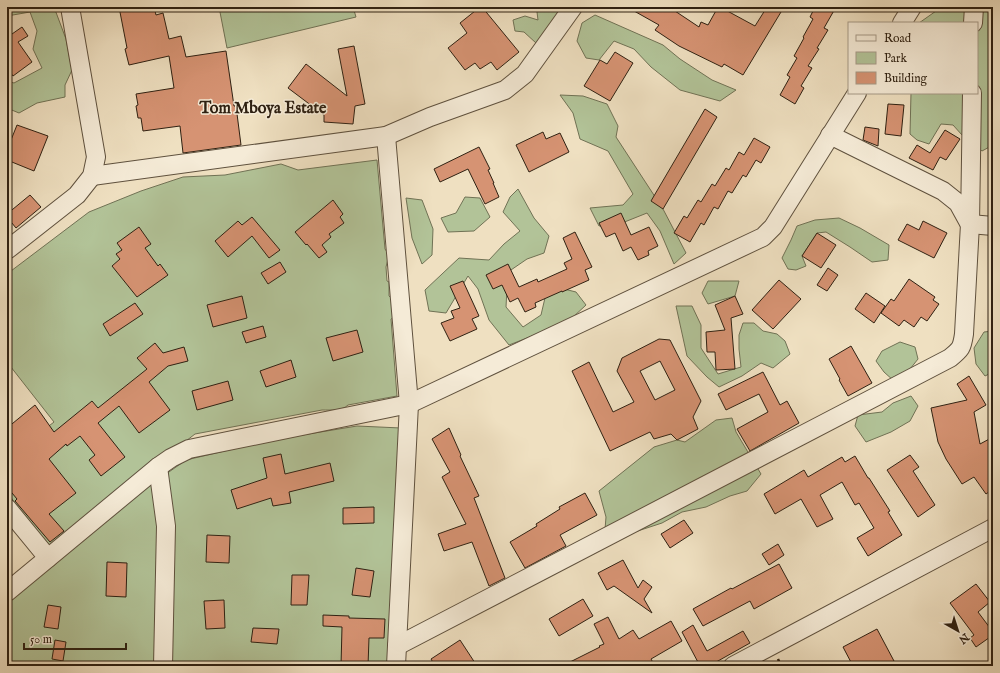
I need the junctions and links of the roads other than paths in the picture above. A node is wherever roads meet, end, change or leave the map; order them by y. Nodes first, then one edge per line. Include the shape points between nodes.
1 (70, 7) edge
2 (573, 7) edge
3 (912, 7) edge
4 (974, 7) edge
5 (903, 22) edge
6 (973, 22) edge
7 (856, 94) edge
8 (972, 94) edge
9 (830, 135) junction
10 (386, 136) junction
11 (92, 176) junction
12 (970, 224) junction
13 (993, 226) edge
14 (7, 250) edge
15 (409, 404) junction
16 (158, 466) junction
17 (7, 508) edge
18 (993, 528) edge
19 (48, 558) junction
20 (7, 592) edge
21 (397, 646) junction
22 (163, 666) edge
23 (396, 666) edge
24 (733, 666) edge

1 - 11 street via 96,157
2 - 10 street via 525,74 505,90
3 - 5 street
4 - 6 street
7 - 9 street
8 - 12 street
9 - 12 street via 943,191 958,203
9 - 15 street via 773,227 763,237
10 - 11 street
10 - 15 street
11 - 14 street via 77,195
12 - 13 street
12 - 21 street via 964,334 962,347 950,358
15 - 16 street via 189,449
15 - 21 street
16 - 19 street
16 - 22 street via 166,526
17 - 19 street
18 - 24 street
19 - 20 street
21 - 23 street

